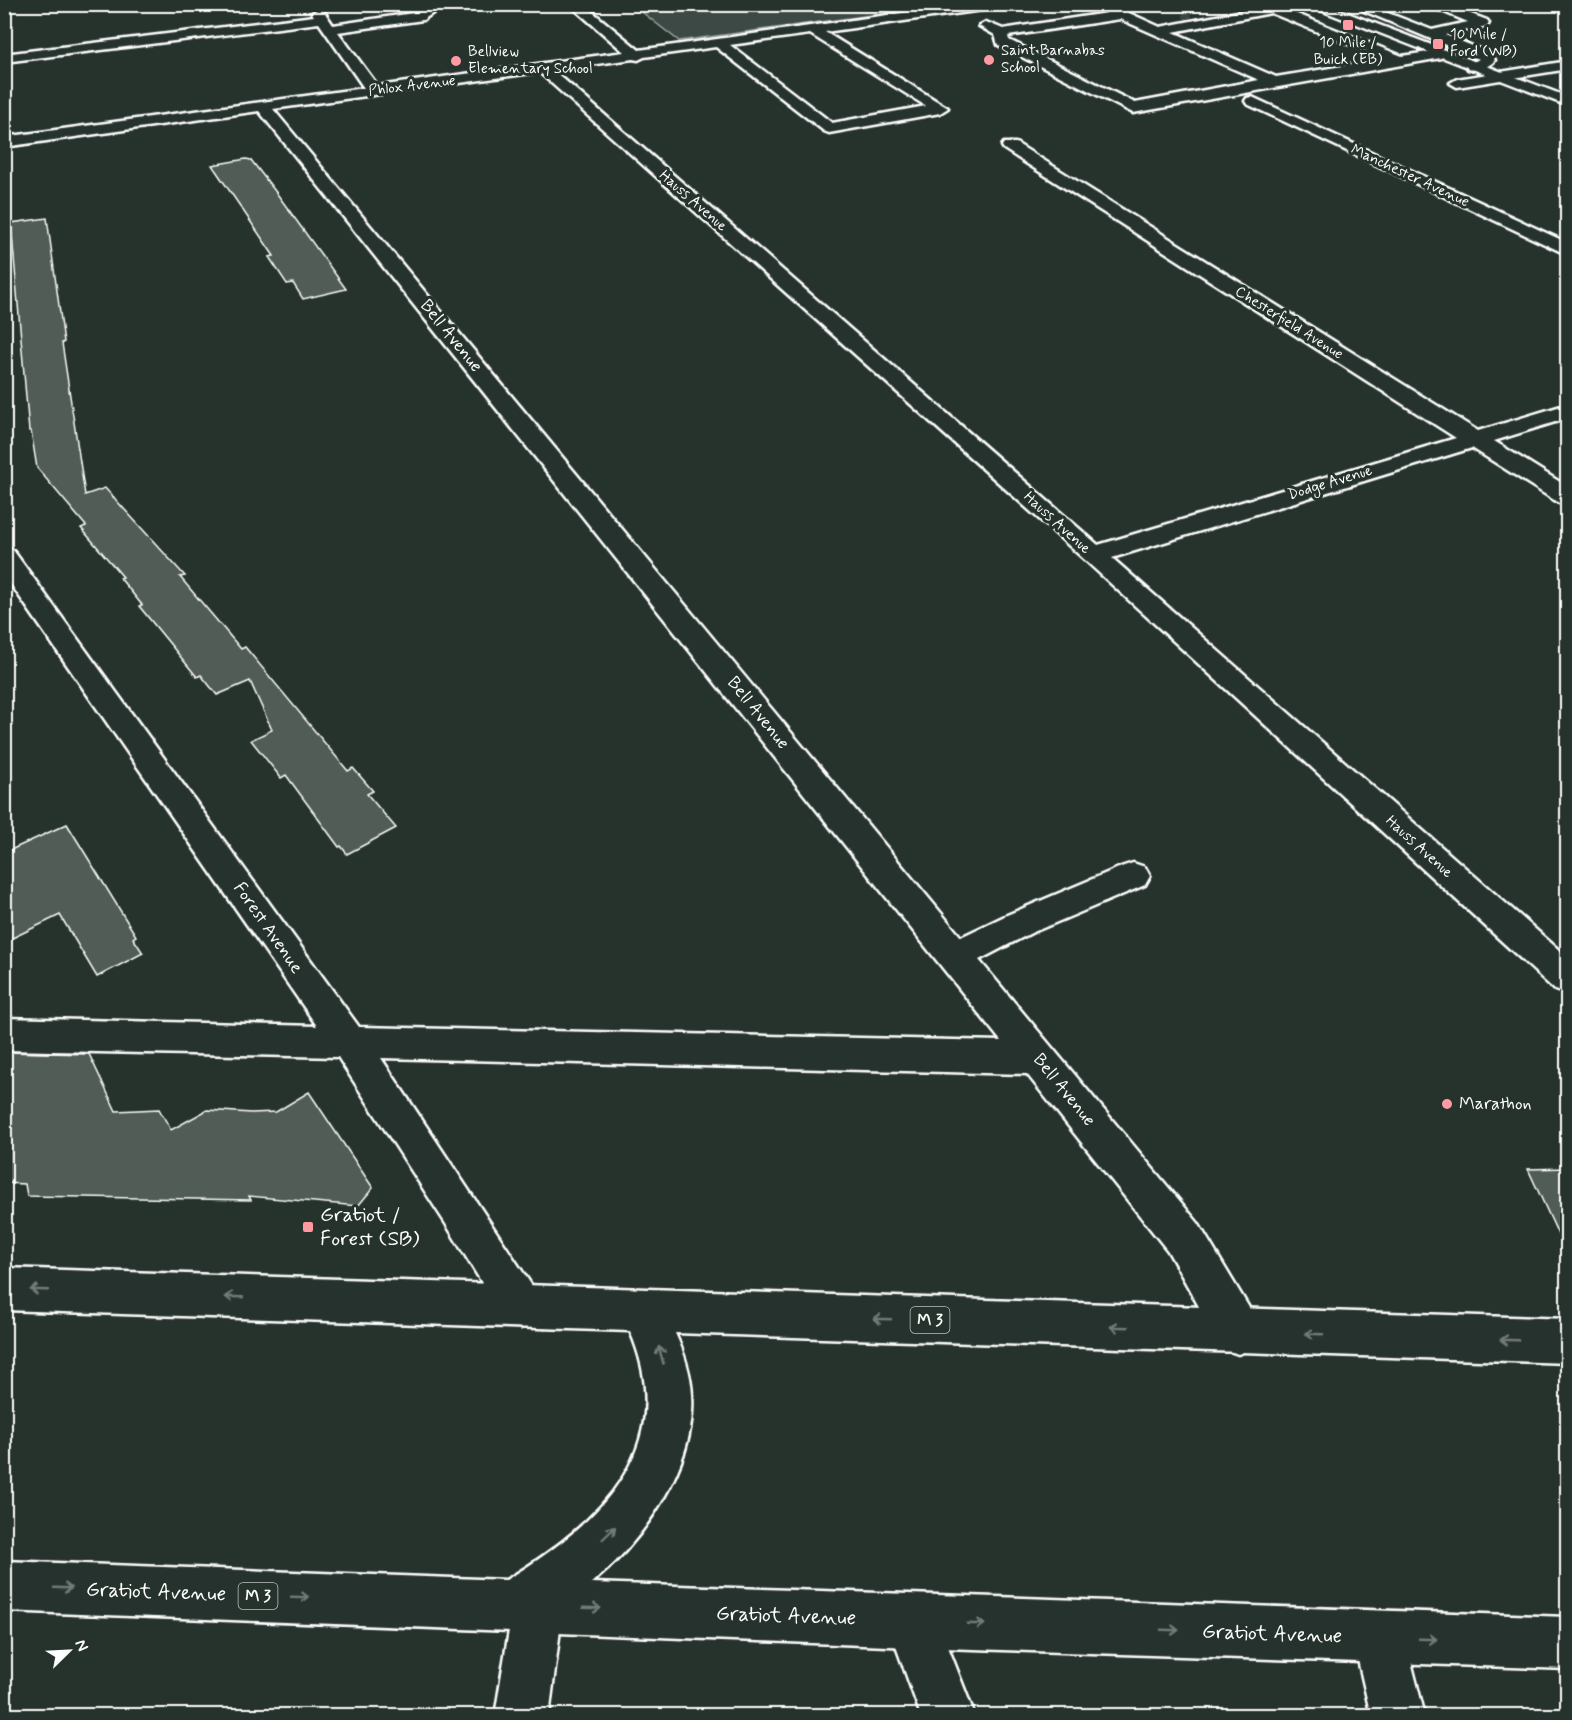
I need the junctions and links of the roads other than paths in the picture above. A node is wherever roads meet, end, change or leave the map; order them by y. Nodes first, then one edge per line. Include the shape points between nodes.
1 (312, 4) edge
2 (420, 4) edge
3 (575, 4) edge
4 (997, 4) edge
5 (1311, 4) edge
6 (1431, 4) edge
7 (1097, 5) edge
8 (1266, 7) edge
9 (1117, 8) edge
10 (1392, 8) dead end
11 (954, 11) junction
12 (1370, 11) junction
13 (1342, 16) junction
14 (1224, 20) junction
15 (1306, 22) junction
16 (979, 23) junction
17 (326, 24) junction
18 (814, 31) junction
19 (1160, 31) junction
20 (1001, 33) junction
21 (1433, 34) junction
22 (1404, 40) junction
23 (720, 44) junction
24 (1441, 54) junction
25 (638, 56) junction
26 (4, 58) edge
27 (1402, 60) junction
28 (1568, 65) edge
29 (1473, 66) junction
30 (544, 69) junction
31 (1430, 72) dead end
32 (1503, 77) junction
33 (1274, 82) junction
34 (1457, 83) junction
35 (374, 91) junction
36 (1488, 95) dead end
37 (1252, 101) dead end
38 (1568, 102) edge
39 (262, 105) junction
40 (4, 142) edge
41 (1010, 146) dead end
42 (1568, 250) edge
43 (1568, 411) edge
44 (1473, 439) junction
45 (1568, 498) edge
46 (4, 555) edge
47 (1094, 555) junction
48 (1133, 876) dead end
49 (955, 956) junction
50 (1568, 980) edge
51 (4, 1034) edge
52 (348, 1041) junction
53 (1038, 1058) junction
54 (4, 1289) edge
55 (521, 1307) junction
56 (643, 1310) junction
57 (1238, 1332) junction
58 (1568, 1341) edge
59 (4, 1586) edge
60 (525, 1606) junction
61 (914, 1621) junction
62 (1379, 1638) junction
63 (1568, 1644) edge
64 (522, 1716) edge
65 (948, 1716) edge
66 (1398, 1716) edge

1 - 17 street
2 - 17 street via 428,13 423,16
3 - 25 street
4 - 11 street, Phlox Avenue
5 - 13 street
6 - 21 street via 1482,23
7 - 9 street
7 - 16 street
8 - 14 street
8 - 15 street
9 - 14 street via 1148,19
9 - 19 street
9 - 20 street
10 - 12 street
11 - 16 street
11 - 18 street, Phlox Avenue
12 - 13 street
12 - 21 street
13 - 15 street
13 - 22 street
14 - 19 street
15 - 27 street
16 - 20 street
17 - 26 street
17 - 35 street
18 - 23 street, Phlox Avenue
18 - 23 street via 940,108 829,128
19 - 33 street
20 - 33 street via 1003,42 1133,108
21 - 22 street
21 - 29 street via 1488,60
22 - 24 street
23 - 25 street, Phlox Avenue
24 - 27 street
24 - 29 street
25 - 30 street, Phlox Avenue
27 - 33 street
28 - 32 street
29 - 32 street
30 - 35 street, Phlox Avenue
30 - 47 street, Hauss Avenue
31 - 34 street
32 - 34 street
32 - 38 street
34 - 36 street
35 - 39 street, Phlox Avenue
37 - 42 street, Manchester Avenue
39 - 40 street, Phlox Avenue
39 - 49 street, Bell Avenue
41 - 44 street, Chesterfield Avenue
43 - 44 street, Dodge Avenue
44 - 45 street, Chesterfield Avenue
44 - 47 street, Dodge Avenue
46 - 52 street, Forest Avenue
47 - 50 street, Hauss Avenue
48 - 49 street
49 - 53 street, Bell Avenue
51 - 52 street
52 - 53 street
52 - 55 street, Forest Avenue via 467,1218
53 - 57 street, Bell Avenue via 1183,1237
55 -> 54 street, M 3
55 - 56 street, M 3
57 -> 56 street, M 3
60 -> 56 street via 620,1522 645,1484 659,1453 668,1419 668,1380
58 -> 57 street, M 3
59 -> 60 street, Gratiot Avenue / M 3
60 -> 61 street, Gratiot Avenue / M 3
60 - 64 street
61 -> 62 street, Gratiot Avenue / M 3
61 - 65 street
62 -> 63 street, Gratiot Avenue / M 3
62 - 66 street

